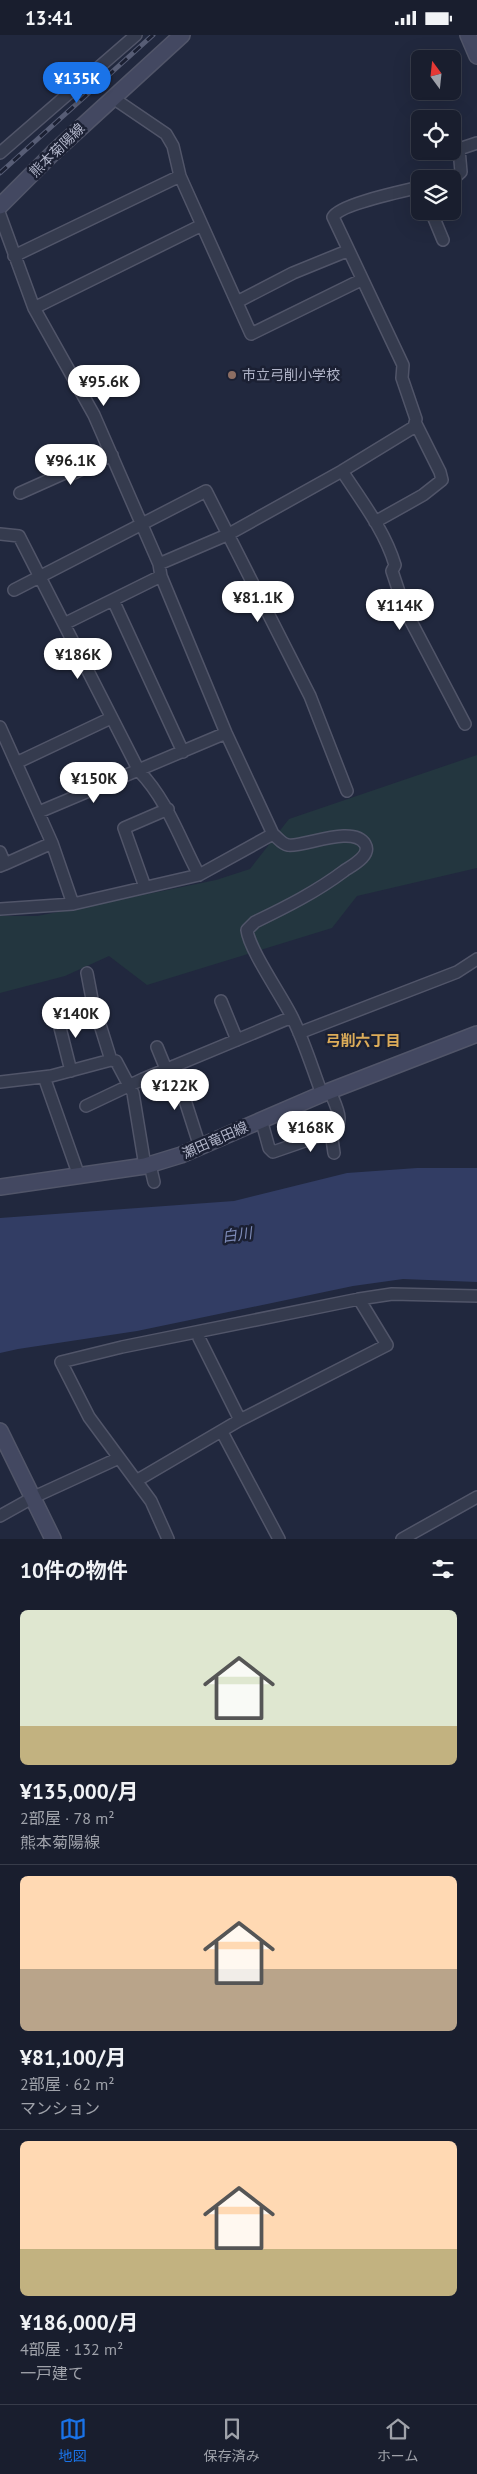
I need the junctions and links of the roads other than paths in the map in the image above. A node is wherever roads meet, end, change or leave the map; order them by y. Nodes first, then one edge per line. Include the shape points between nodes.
1 (136, 35) edge
2 (182, 35) edge
3 (468, 35) edge
4 (477, 56) edge
5 (113, 98) junction
6 (477, 143) edge
7 (0, 153) edge
8 (461, 170) edge
9 (180, 176) junction
10 (411, 189) edge
11 (0, 206) edge
12 (0, 215) edge
13 (434, 220) edge
14 (202, 225) junction
15 (442, 240) dead end
16 (348, 251) junction
17 (14, 256) junction
18 (361, 279) junction
19 (237, 302) junction
20 (34, 308) junction
21 (416, 424) junction
22 (112, 455) junction
23 (342, 471) junction
24 (20, 493) dead end
25 (374, 521) junction
26 (141, 523) junction
27 (0, 534) edge
28 (229, 534) junction
29 (159, 564) junction
30 (161, 576) junction
31 (41, 577) junction
32 (14, 590) dead end
33 (114, 599) junction
34 (64, 623) junction
35 (111, 718) junction
36 (465, 724) dead end
37 (0, 727) edge
38 (226, 733) junction
39 (183, 752) junction
40 (16, 763) junction
41 (139, 771) junction
42 (347, 791) dead end
43 (168, 809) junction
44 (39, 812) junction
45 (273, 833) junction
46 (52, 843) junction
47 (0, 852) edge
48 (2, 865) edge
49 (199, 875) junction
50 (145, 887) junction
51 (73, 904) junction
52 (0, 909) edge
53 (477, 959) edge
54 (87, 973) dead end
55 (221, 1001) dead end
56 (56, 1012) dead end
57 (292, 1017) junction
58 (298, 1033) junction
59 (477, 1034) edge
60 (236, 1040) junction
61 (157, 1047) dead end
62 (111, 1060) junction
63 (170, 1068) junction
64 (71, 1071) junction
65 (44, 1077) junction
66 (0, 1082) edge
67 (129, 1086) junction
68 (326, 1093) junction
69 (86, 1106) dead end
70 (261, 1119) junction
71 (331, 1132) junction
72 (200, 1147) junction
73 (334, 1153) dead end
74 (148, 1166) junction
75 (79, 1176) junction
76 (154, 1182) dead end
77 (0, 1187) edge
78 (477, 1296) edge
79 (359, 1299) junction
80 (199, 1338) dead end
81 (240, 1420) junction
82 (0, 1431) edge
83 (222, 1432) junction
84 (119, 1458) junction
85 (136, 1481) junction
86 (34, 1497) junction
87 (477, 1497) edge
88 (0, 1516) edge
89 (53, 1539) edge
90 (168, 1539) edge
91 (279, 1539) edge
92 (402, 1539) edge

1 - 7 street
2 - 5 main road, 熊本菊陽線
3 - 4 main road
5 - 9 street via 166,134 173,146
5 - 11 main road, 熊本菊陽線
6 - 8 street via 459,149
9 - 14 street
9 - 17 street
10 - 16 street via 373,198 334,214
12 - 17 street
13 - 15 street
14 - 19 street
14 - 20 street
16 - 18 street
16 - 19 street via 293,273
17 - 20 street
18 - 19 street via 250,334
18 - 21 street via 403,365 402,381
20 - 22 street via 94,415
21 - 23 street via 410,432
21 - 25 street via 442,480 423,495
22 - 24 street
22 - 26 street
23 - 25 street
23 - 28 street
25 - 36 street via 394,562 392,571 405,610
26 - 28 street via 206,491
26 - 29 street
26 - 31 street
27 - 31 street via 20,537
28 - 29 street
28 - 42 street via 310,696
29 - 30 street
30 - 33 street
30 - 38 street
31 - 32 street
31 - 34 street
33 - 34 street
33 - 39 street
34 - 35 street
35 - 40 street
35 - 41 street
37 - 40 street
38 - 39 street
38 - 45 street
39 - 41 street
40 - 44 street
41 - 43 street
41 - 44 street
43 - 49 street
43 - 50 street via 124,828
44 - 46 street
45 - 49 street
45 - 57 street via 289,846 340,837 358,838 366,849 361,859 324,886 255,923 248,930 258,956
46 - 48 street
46 - 51 street
47 - 48 street
49 - 50 street
50 - 51 street
51 - 52 street
53 - 58 street via 457,972
54 - 62 street
55 - 60 street
56 - 64 street
57 - 58 street
57 - 60 street
58 - 68 street
59 - 68 main road, 瀬田竜田線
60 - 63 street
61 - 63 street
62 - 64 street
62 - 67 street via 117,1062
63 - 67 street
63 - 72 street
64 - 65 street
65 - 66 street
65 - 75 street
67 - 69 street
67 - 74 street
68 - 70 main road, 瀬田竜田線
68 - 71 street via 340,1122
70 - 71 street via 269,1149 273,1152
70 - 72 main road, 瀬田竜田線
71 - 73 street
72 - 74 main road, 瀬田竜田線
74 - 75 main road, 瀬田竜田線
74 - 76 street
75 - 77 main road, 瀬田竜田線
78 - 79 street via 392,1294
79 - 81 street via 387,1345
79 - 84 street via 61,1362 89,1417
80 - 81 street
81 - 83 street
82 - 86 main road
83 - 85 street
83 - 91 street
84 - 85 street
84 - 86 street
85 - 90 street via 151,1501
86 - 88 street
86 - 89 main road
87 - 92 street

